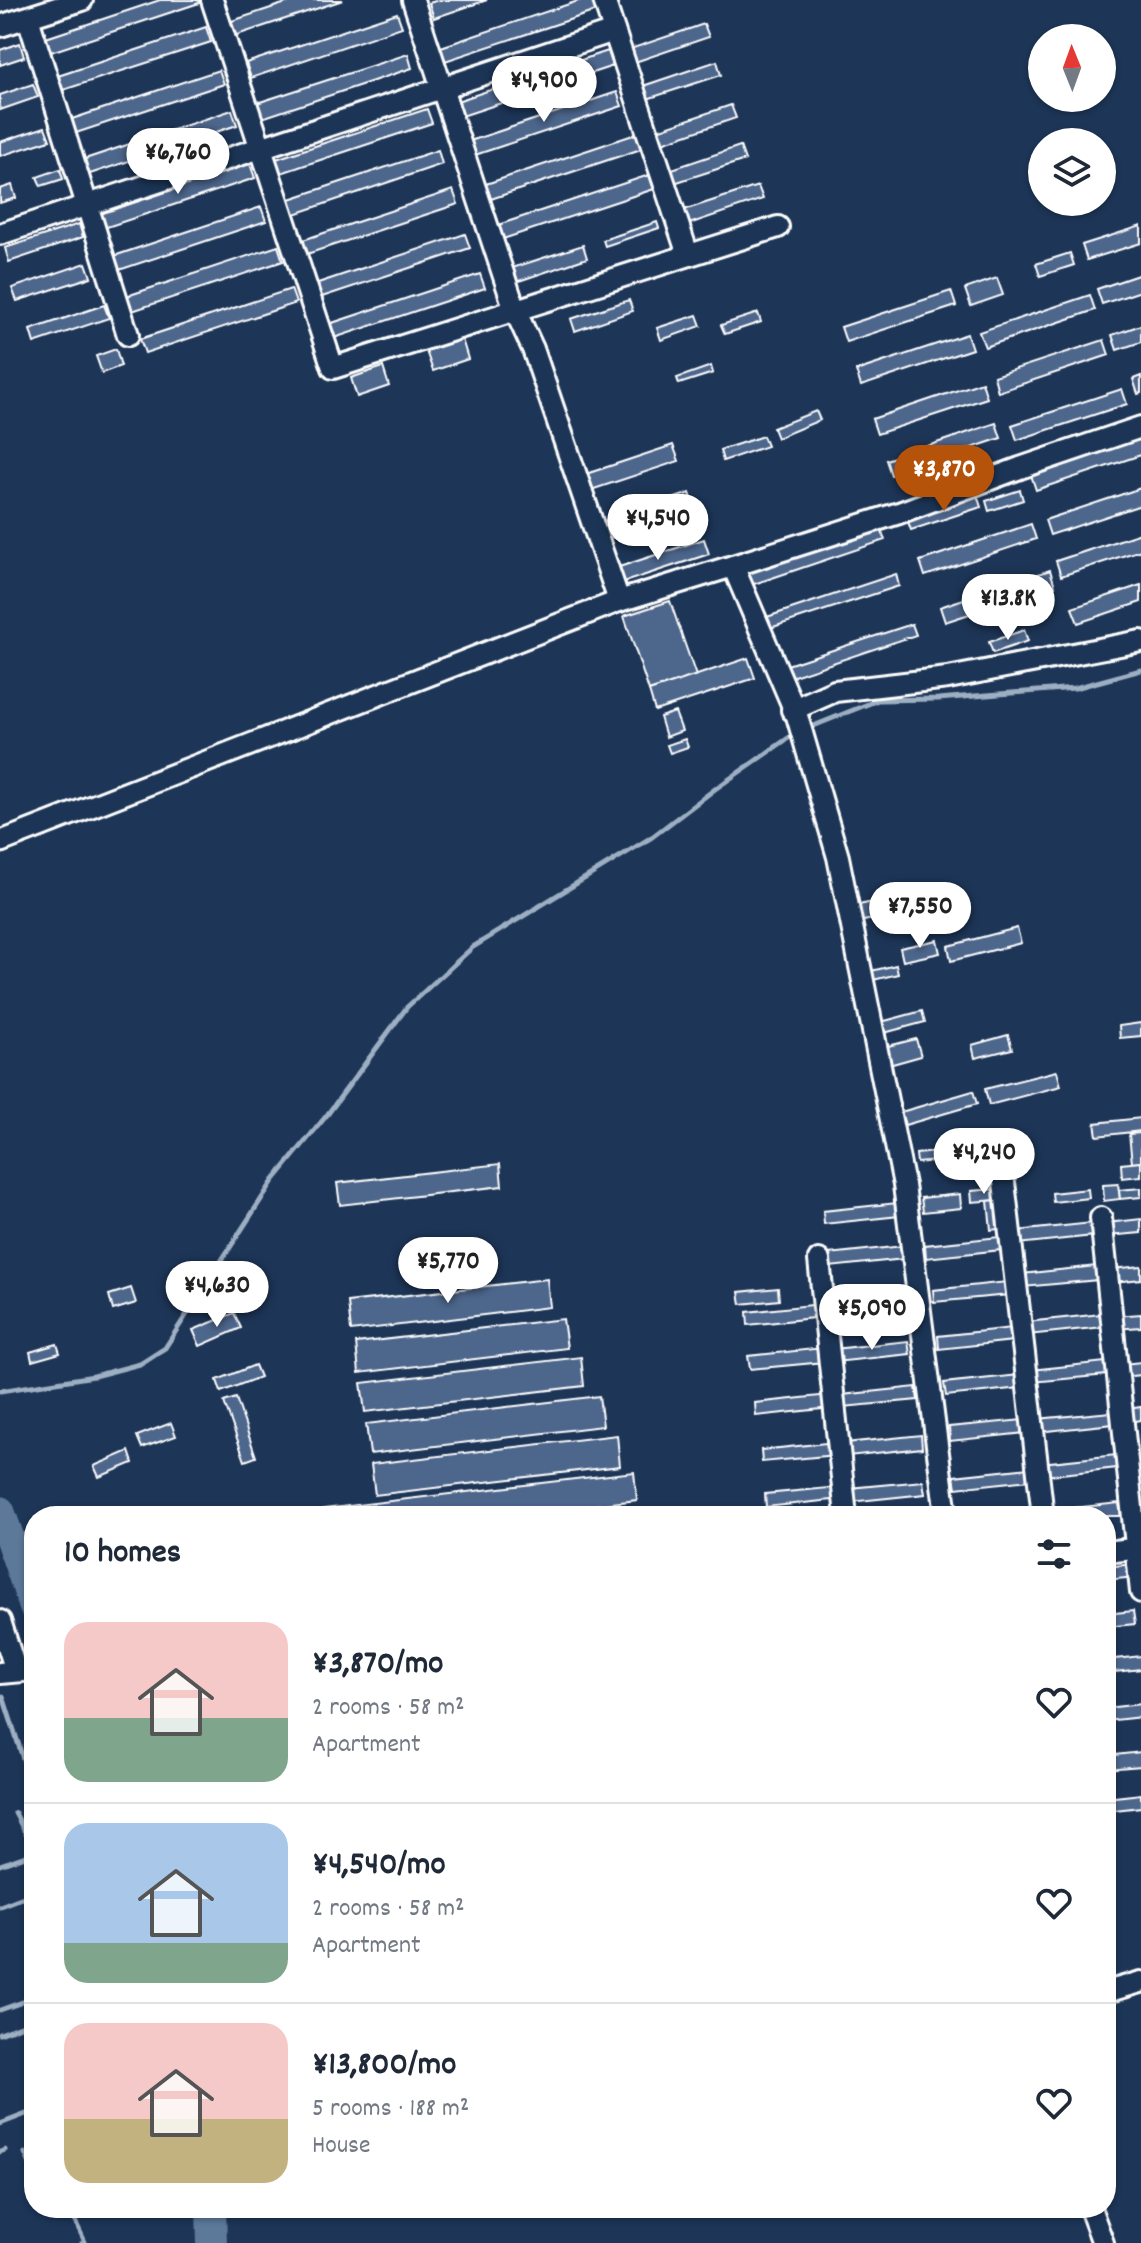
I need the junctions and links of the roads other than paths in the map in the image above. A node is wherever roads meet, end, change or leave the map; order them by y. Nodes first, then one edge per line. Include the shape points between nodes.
1 (82, 0) edge
2 (212, 0) edge
3 (413, 0) edge
4 (604, 0) edge
5 (28, 18) junction
6 (0, 26) edge
7 (614, 31) junction
8 (778, 227) dead end
9 (0, 234) edge
10 (688, 255) junction
11 (515, 310) junction
12 (128, 335) dead end
13 (1141, 427) edge
14 (733, 566) junction
15 (619, 601) junction
16 (1141, 641) edge
17 (794, 713) junction
18 (0, 842) edge
19 (1004, 1182) dead end
20 (1101, 1218) dead end
21 (819, 1260) dead end
22 (845, 1506) edge
23 (945, 1506) edge
24 (1042, 1506) edge
25 (1138, 1548) edge
26 (1116, 1551) edge
27 (1141, 1592) edge
28 (0, 1621) edge
29 (17, 1671) edge
30 (1141, 1982) edge
31 (1116, 1989) edge
32 (1094, 2218) edge
33 (1103, 2243) edge

1 - 5 street
2 - 11 street via 333,368
3 - 11 street
4 - 7 street
5 - 6 street
5 - 12 street
7 - 9 street
7 - 10 street
8 - 10 street
10 - 11 street
11 - 15 street
13 - 14 street
14 - 15 street
14 - 17 street
15 - 18 street
16 - 17 street via 948,678 835,691
17 - 23 street via 838,857 904,1185
19 - 24 street
20 - 25 street
21 - 22 street
25 - 26 street
25 - 27 street
28 - 29 street
30 - 31 street
32 - 33 street

